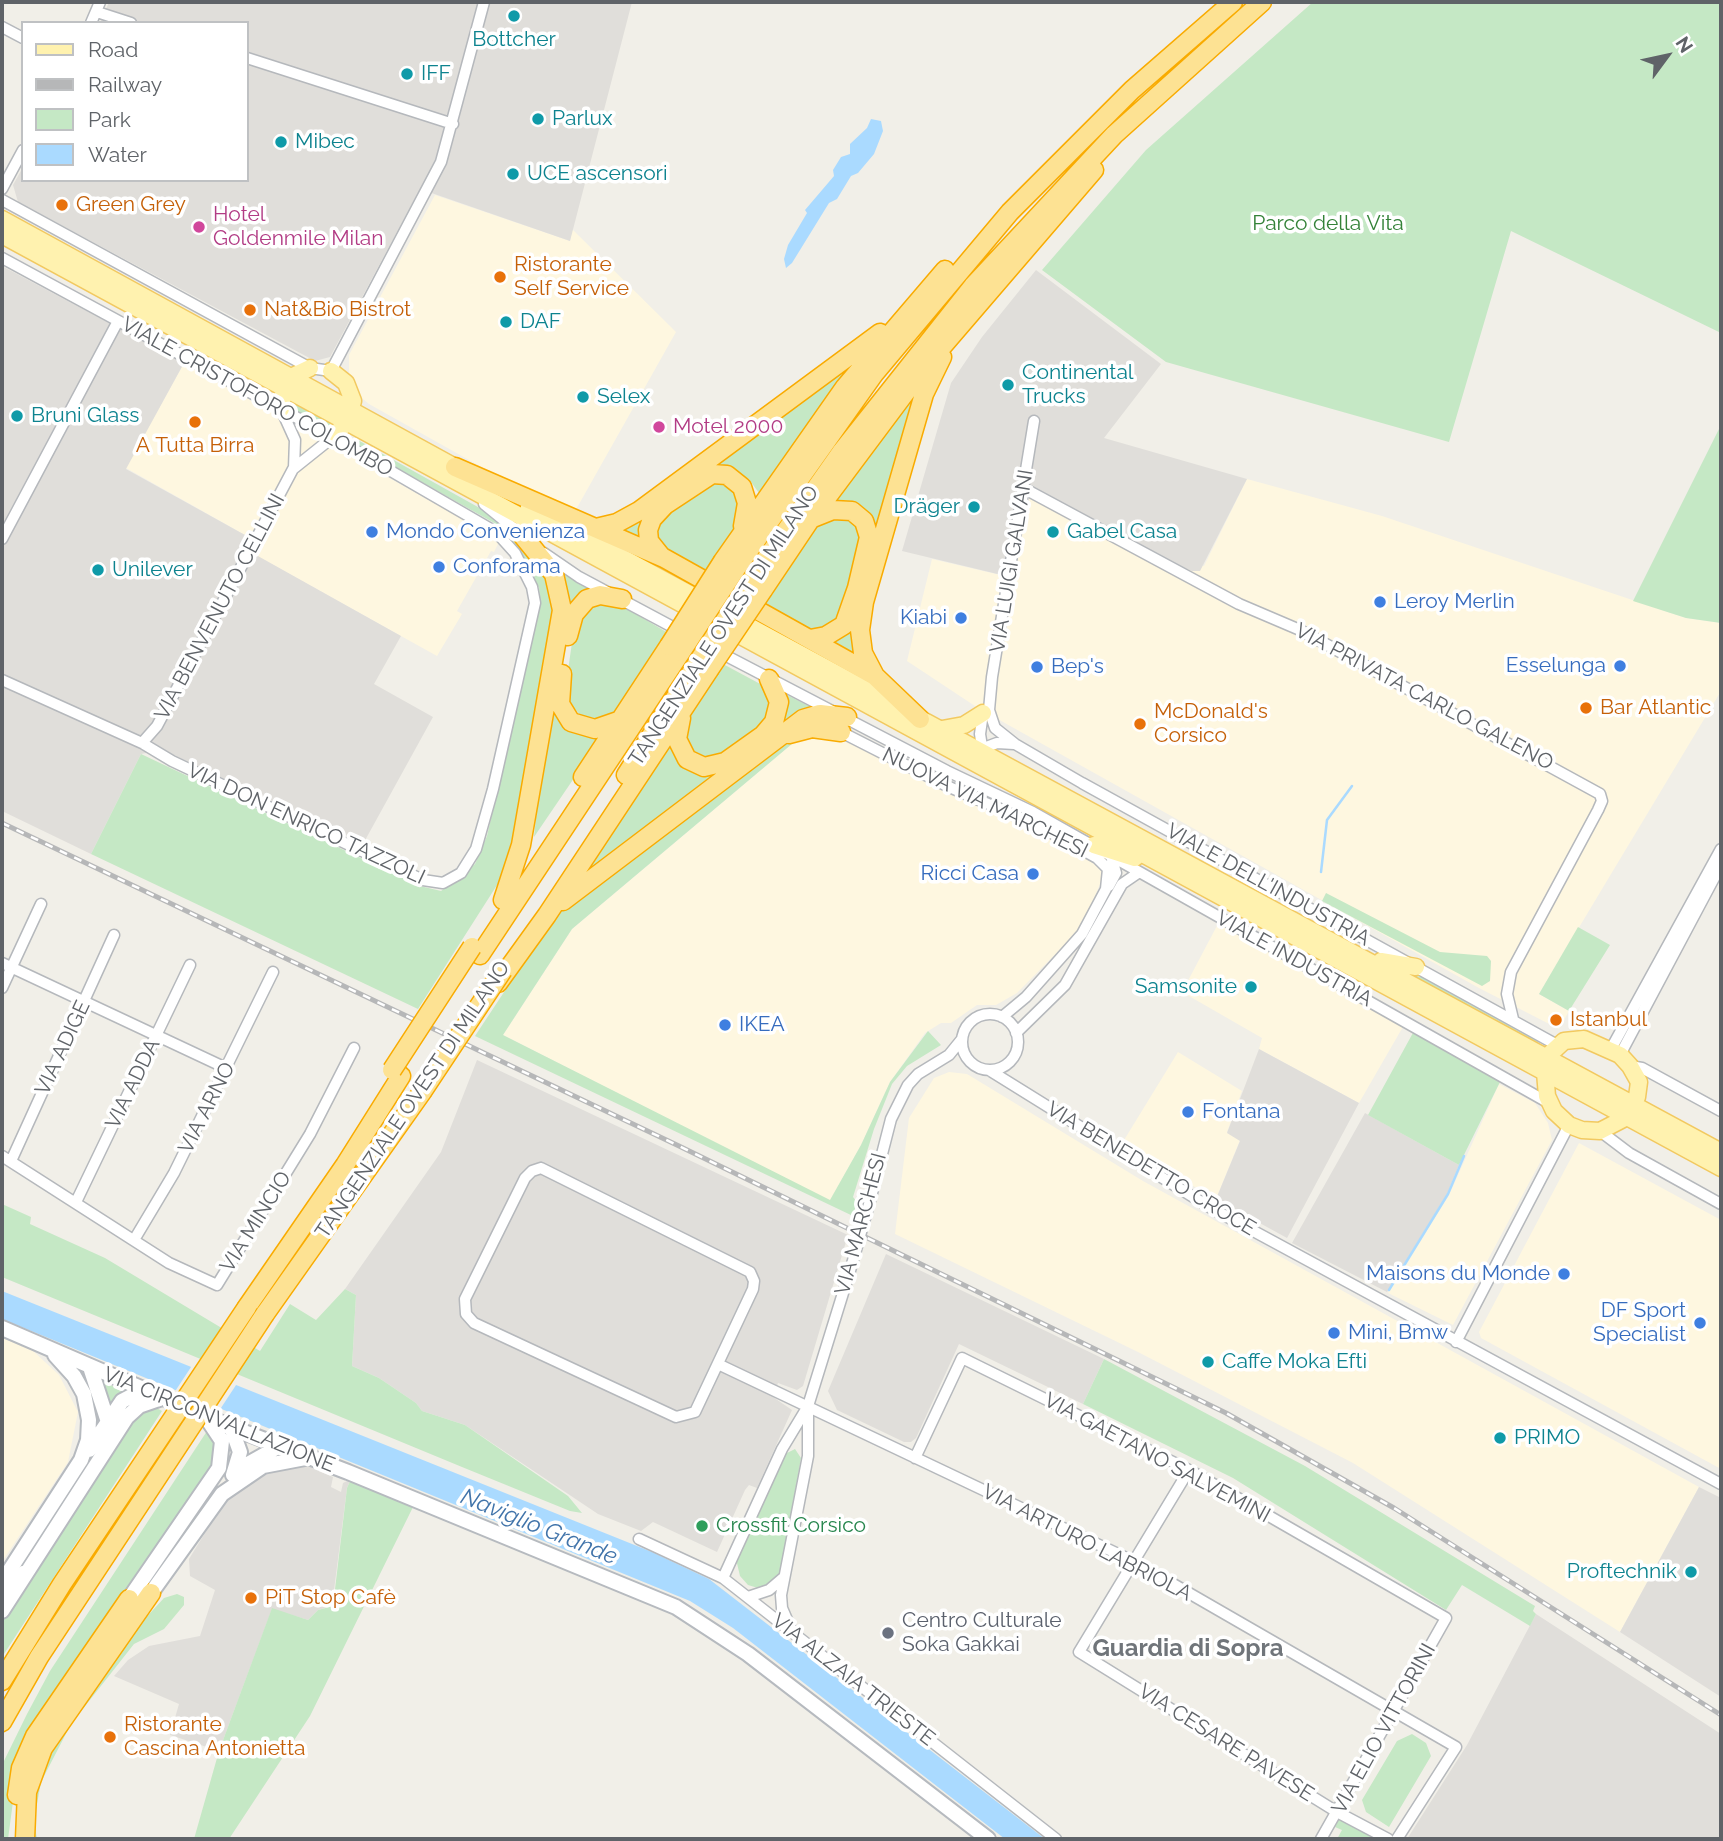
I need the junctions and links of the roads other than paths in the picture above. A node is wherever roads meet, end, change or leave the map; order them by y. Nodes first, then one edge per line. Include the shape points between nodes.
1 (484, 2) edge
2 (1233, 2) edge
3 (1262, 2) edge
4 (99, 7) edge
5 (127, 21) edge
6 (2, 27) edge
7 (21, 37) edge
8 (248, 58) edge
9 (453, 124) junction
10 (1114, 135) junction
11 (21, 154) edge
12 (2, 188) edge
13 (2, 200) edge
14 (1010, 212) junction
15 (2, 219) edge
16 (2, 235) edge
17 (2, 258) edge
18 (990, 288) junction
19 (910, 309) junction
20 (118, 321) junction
21 (310, 368) junction
22 (331, 371) junction
23 (287, 383) junction
24 (281, 409) junction
25 (350, 417) junction
26 (1034, 421) dead end
27 (333, 437) junction
28 (293, 468) junction
29 (452, 472) junction
30 (1024, 489) junction
31 (810, 520) junction
32 (596, 528) junction
33 (2, 539) edge
34 (516, 539) junction
35 (664, 558) junction
36 (729, 560) junction
37 (757, 586) junction
38 (622, 599) junction
39 (810, 639) junction
40 (675, 649) junction
41 (703, 666) junction
42 (875, 676) junction
43 (769, 679) junction
44 (2, 680) edge
45 (686, 706) junction
46 (986, 706) junction
47 (920, 719) junction
48 (621, 720) junction
49 (844, 724) junction
50 (942, 729) junction
51 (142, 743) junction
52 (1015, 744) junction
53 (981, 749) junction
54 (992, 772) junction
55 (1094, 845) junction
56 (1721, 849) edge
57 (1111, 856) junction
58 (1721, 865) edge
59 (1171, 869) junction
60 (1138, 873) junction
61 (1106, 889) junction
62 (503, 900) junction
63 (41, 904) dead end
64 (547, 915) junction
65 (114, 935) dead end
66 (476, 951) junction
67 (1365, 958) junction
68 (190, 965) dead end
69 (6, 966) edge
70 (1416, 967) junction
71 (504, 971) junction
72 (273, 972) dead end
73 (2, 988) edge
74 (84, 1002) junction
75 (1002, 1017) junction
76 (1517, 1022) junction
77 (1016, 1034) junction
78 (156, 1035) junction
79 (962, 1039) junction
80 (354, 1048) dead end
81 (1621, 1057) junction
82 (1550, 1058) junction
83 (941, 1061) junction
84 (971, 1063) junction
85 (1009, 1063) junction
86 (228, 1069) junction
87 (989, 1070) junction
88 (1018, 1088) junction
89 (1550, 1103) junction
90 (1631, 1111) junction
91 (1721, 1111) edge
92 (1569, 1125) junction
93 (1600, 1131) junction
94 (1721, 1152) edge
95 (6, 1159) edge
96 (1721, 1168) edge
97 (76, 1202) junction
98 (1721, 1205) edge
99 (134, 1240) junction
100 (2, 1328) edge
101 (1456, 1342) junction
102 (46, 1347) junction
103 (720, 1365) junction
104 (90, 1367) junction
105 (143, 1390) junction
106 (162, 1398) junction
107 (808, 1406) junction
108 (199, 1419) junction
109 (108, 1420) junction
110 (230, 1427) junction
111 (112, 1440) junction
112 (278, 1447) junction
113 (306, 1457) junction
114 (915, 1458) junction
115 (81, 1460) junction
116 (236, 1470) junction
117 (1189, 1470) junction
118 (1721, 1484) edge
119 (222, 1494) junction
120 (200, 1497) junction
121 (639, 1539) dead end
122 (1135, 1562) junction
123 (31, 1567) junction
124 (723, 1578) junction
125 (783, 1578) junction
126 (2, 1583) edge
127 (2, 1590) edge
128 (151, 1593) joint
129 (748, 1597) junction
130 (129, 1599) joint
131 (2, 1611) edge
132 (1446, 1618) joint
133 (792, 1632) junction
134 (3, 1678) edge
135 (10, 1705) junction
136 (1395, 1713) junction
137 (2, 1722) edge
138 (2, 1728) edge
139 (1338, 1812) junction
140 (13, 1839) edge
141 (24, 1839) edge
142 (988, 1839) edge
143 (1056, 1839) edge
144 (1321, 1839) edge
145 (1388, 1839) edge
146 (1397, 1839) edge

1 - 9 street
2 - 14 highway, TANGENZIALE OVEST DI MILANO via 1132,90
3 - 10 highway, TANGENZIALE OVEST DI MILANO
4 - 5 street
6 - 7 street
8 - 9 street
9 - 22 street via 425,196
10 - 18 highway via 1072,197
10 - 37 highway, TANGENZIALE OVEST DI MILANO via 930,337 842,451
11 - 12 street
13 - 21 street
14 - 19 highway via 961,252
14 - 36 highway, TANGENZIALE OVEST DI MILANO via 867,383
15 - 23 main road
16 - 23 main road
17 - 20 street, VIALE CRISTOFORO COLOMBO
18 - 31 highway
18 - 42 highway via 940,359 924,394 863,610 861,646
19 - 32 highway via 639,511
19 - 36 highway via 845,387
20 - 24 street, VIALE CRISTOFORO COLOMBO
20 - 33 street
21 - 22 street
21 - 23 main road
22 - 25 main road via 346,383 353,401
23 - 24 main road
23 - 25 main road
24 - 27 street, VIALE CRISTOFORO COLOMBO
24 - 28 street via 295,440
25 - 27 main road
25 - 29 main road
26 - 30 street, VIA LUIGI GALVANI
27 - 28 street
27 - 34 street, VIALE CRISTOFORO COLOMBO via 496,532
28 - 51 street, VIA BENVENUTO CELLINI via 157,726
29 - 32 highway
29 - 34 street
29 - 47 main road
29 - 54 main road
30 - 46 street, VIA LUIGI GALVANI
30 - 76 street, VIA PRIVATA CARLO GALENO via 1240,604 1300,630 1602,796 1511,972 1507,994
31 - 37 highway
31 - 39 highway via 833,510 852,510 864,521 869,537 844,625
32 - 35 highway
34 - 38 street
34 - 51 street, VIA DON ENRICO TAZZOLI via 535,605 477,844 469,863 449,881 423,880
34 - 62 highway via 556,579 562,610 521,845
35 - 36 highway via 649,541 652,519 665,505 716,473 737,482 746,499 742,530
35 - 39 highway
36 - 40 highway, bridge
37 - 41 highway, TANGENZIALE OVEST DI MILANO, bridge
38 - 43 street
38 - 48 highway via 594,596 576,610 559,698 564,715 578,726 595,729
39 - 42 highway
40 - 48 highway
40 - 66 highway, TANGENZIALE OVEST DI MILANO
41 - 45 highway
41 - 71 highway, TANGENZIALE OVEST DI MILANO
42 - 47 highway
43 - 45 highway via 779,702 775,722 736,756 714,766 689,762 679,746 678,729
43 - 49 street
44 - 51 street
45 - 64 highway
46 - 50 main road via 964,725
46 - 52 street via 992,723
46 - 53 street, VIA LUIGI GALVANI via 979,734
47 - 50 main road
48 - 62 highway
49 - 55 street, VIALE INDUSTRIA
49 - 61 street, NUOVA VIA MARCHESI via 941,783 1029,821 1097,858 1108,869
49 - 64 highway via 810,715
50 - 53 main road
52 - 53 street via 997,743
52 - 70 street, VIALE DELL'INDUSTRIA
53 - 54 street
53 - 67 main road
54 - 59 main road
55 - 57 street, VIALE INDUSTRIA
55 - 59 main road
56 - 81 street
57 - 60 street, VIALE INDUSTRIA
57 - 61 street via 1116,873
58 - 81 street
59 - 82 main road
60 - 77 street via 1122,884 1065,985
60 - 89 street, VIALE INDUSTRIA
61 - 75 street via 1063,959
62 - 66 highway
63 - 69 street
64 - 71 highway
65 - 74 street, VIA ADIGE
66 - 134 highway, TANGENZIALE OVEST DI MILANO, bridge via 362,1120 345,1165
67 - 70 main road
67 - 82 main road
68 - 78 street, VIA ADDA
69 - 73 street
69 - 74 street
70 - 76 street, VIALE DELL'INDUSTRIA
71 - 108 highway, TANGENZIALE OVEST DI MILANO, bridge via 265,1314
72 - 86 street, VIA ARNO
74 - 78 street
74 - 95 street, VIA ADIGE
75 - 77 street
75 - 79 street via 976,1018
76 - 82 street
77 - 85 street via 1017,1049
78 - 86 street
78 - 97 street, VIA ADDA
79 - 83 street, VIA MARCHESI
79 - 84 street
80 - 99 street, VIA MINCIO via 310,1134 217,1285 169,1264
81 - 82 main road via 1584,1039
81 - 90 main road via 1639,1088
81 - 91 street
82 - 89 main road
82 - 90 main road
83 - 84 street
83 - 107 street, VIA MARCHESI, bridge via 918,1074 900,1099 883,1142 852,1264
84 - 87 street
85 - 87 street
85 - 88 street
86 - 99 street, VIA ARNO
87 - 88 street, VIA BENEDETTO CROCE
88 - 101 street, VIA BENEDETTO CROCE via 1110,1147
89 - 92 main road
90 - 93 main road
90 - 94 main road
90 - 96 main road
92 - 93 main road
92 - 101 street
93 - 98 street via 1629,1153
95 - 97 street, VIA MINCIO
97 - 99 street, VIA MINCIO
100 - 102 main road, VIA CIRCONVALLAZIONE
101 - 118 street, VIA BENEDETTO CROCE
102 - 104 main road, VIA CIRCONVALLAZIONE
102 - 115 main road via 74,1376 87,1404 89,1431
103 - 103 street via 753,1289 750,1272 541,1168 525,1178 465,1299 466,1314 474,1323 676,1417 695,1412
103 - 107 street, VIA ARTURO LABRIOLA
104 - 105 main road, VIA CIRCONVALLAZIONE
104 - 109 main road
105 - 106 main road, VIA CIRCONVALLAZIONE
105 - 109 main road via 122,1401
106 - 108 main road, VIA CIRCONVALLAZIONE
106 - 111 main road via 133,1410
107 - 114 street, VIA ARTURO LABRIOLA
107 - 124 street, VIA MARCHESI via 782,1449
107 - 125 street, VIA MARCHESI via 808,1456
108 - 110 main road, VIA CIRCONVALLAZIONE
108 - 120 main road via 220,1434 223,1455
108 - 135 highway
109 - 111 main road
109 - 115 main road
110 - 112 main road, VIA CIRCONVALLAZIONE
110 - 116 main road via 239,1443
111 - 123 main road
112 - 113 main road, VIA CIRCONVALLAZIONE
112 - 116 main road
113 - 119 main road via 263,1466
113 - 142 main road, VIA CIRCONVALLAZIONE via 650,1595 709,1626
114 - 117 street, VIA GAETANO SALVEMINI via 962,1358
114 - 122 street, VIA ARTURO LABRIOLA
115 - 126 main road
116 - 119 main road
116 - 120 main road
117 - 122 street
117 - 132 street, VIA GAETANO SALVEMINI
119 - 128 main road
120 - 130 main road
121 - 124 street, VIA ALZAIA TRIESTE
122 - 136 street, VIA ARTURO LABRIOLA
122 - 139 street, VIA CESARE PAVESE via 1079,1652
123 - 127 street
123 - 131 main road
124 - 129 street, VIA ALZAIA TRIESTE
125 - 129 street via 769,1590
125 - 133 street, VIA MARCHESI via 782,1608
128 - 141 highway via 43,1748 27,1792
129 - 133 street, VIA ALZAIA TRIESTE
130 - 140 highway via 35,1736 18,1784
132 - 136 street, VIA ELIO VITTORINI
133 - 143 street, VIA ALZAIA TRIESTE
135 - 137 highway
135 - 138 highway
136 - 139 street, VIA ELIO VITTORINI
136 - 146 street, VIA ARTURO LABRIOLA via 1455,1747
139 - 144 street, VIA ELIO VITTORINI
139 - 145 street, VIA CESARE PAVESE

